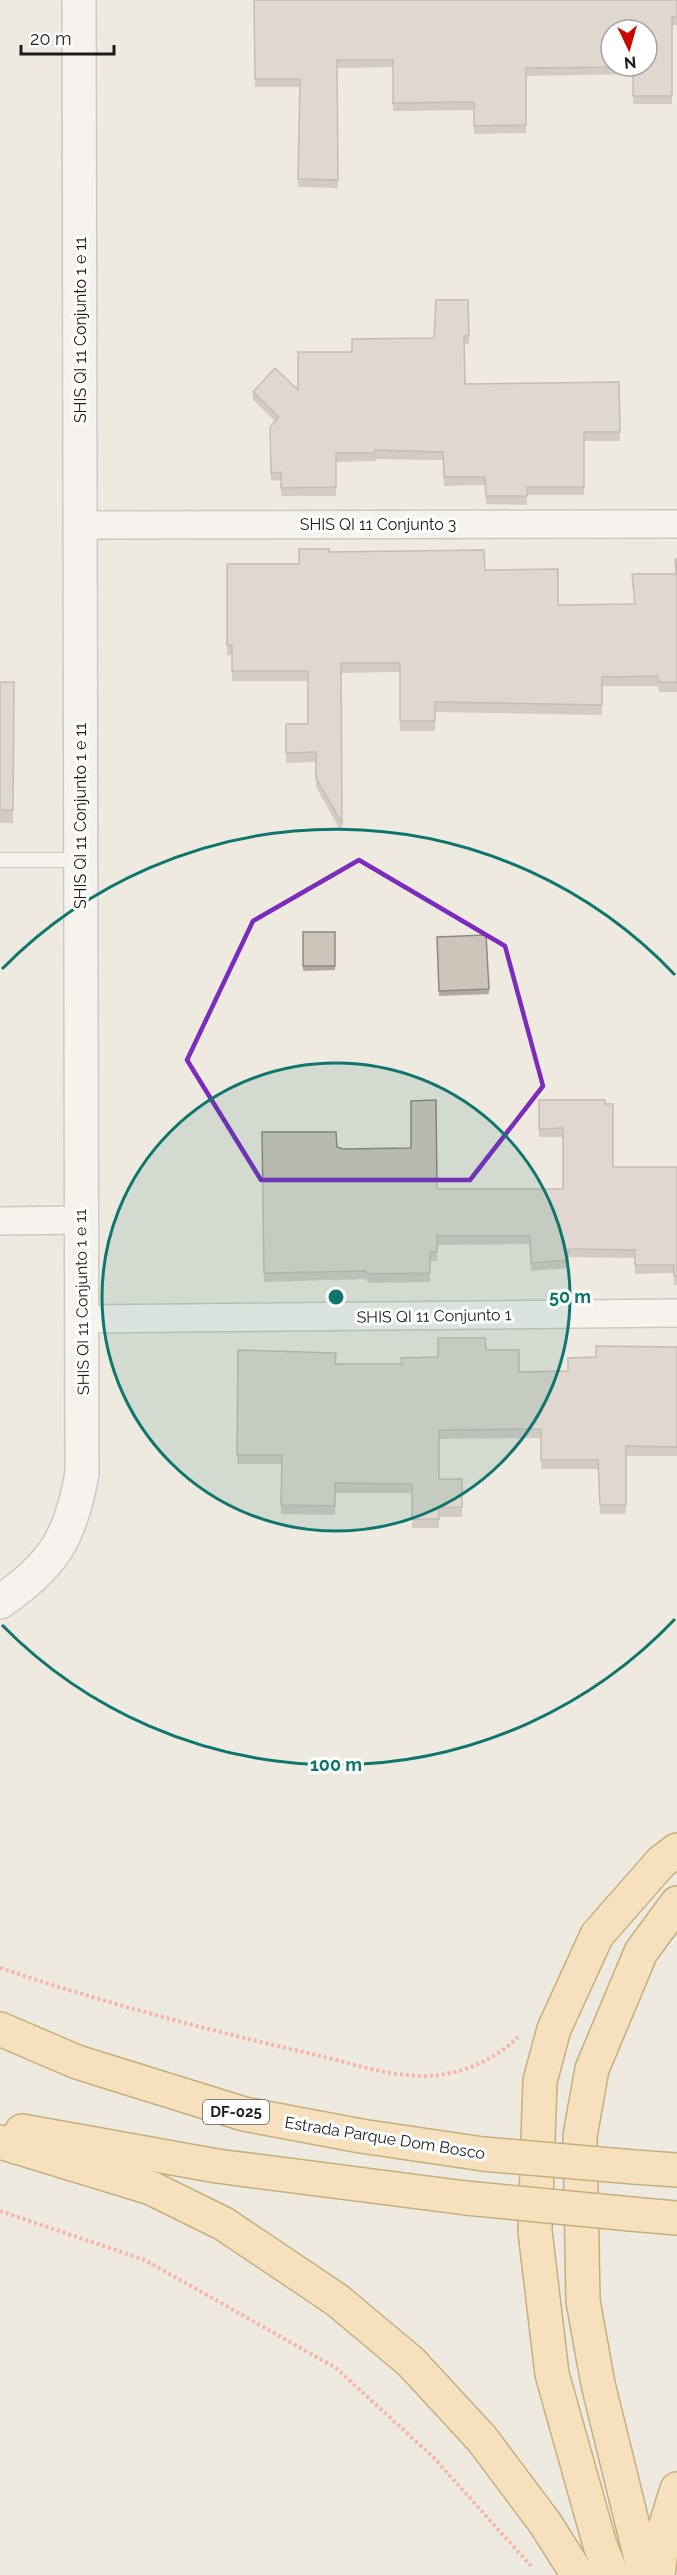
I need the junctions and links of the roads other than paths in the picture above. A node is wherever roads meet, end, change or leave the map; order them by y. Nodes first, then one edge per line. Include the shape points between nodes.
1 (79, 0) edge
2 (677, 524) edge
3 (80, 525) junction
4 (0, 860) edge
5 (81, 860) junction
6 (81, 1220) junction
7 (0, 1221) edge
8 (677, 1313) edge
9 (84, 1319) junction
10 (0, 1602) edge
11 (677, 1850) edge
12 (677, 1903) edge
13 (0, 2029) edge
14 (0, 2127) edge
15 (0, 2142) edge
16 (677, 2170) edge
17 (677, 2218) edge
18 (677, 2489) edge
19 (578, 2575) edge
20 (612, 2575) edge
21 (645, 2575) edge
22 (658, 2575) edge

1 - 3 street, SHIS QI 11 Conjunto 1 e 11
2 - 3 street, SHIS QI 11 Conjunto 3
3 - 5 street, SHIS QI 11 Conjunto 1 e 11
4 - 5 lane
5 - 6 street, SHIS QI 11 Conjunto 1 e 11
6 - 7 street
6 - 9 street, SHIS QI 11 Conjunto 1 e 11
8 - 9 street, SHIS QI 11 Conjunto 1
9 - 10 street, SHIS QI 11 Conjunto 1 e 11 via 82,1473 76,1511 59,1549 27,1584
11 - 20 main road via 661,1862 597,1935 554,2029 540,2081 536,2231 552,2374
12 - 21 main road via 640,1952 592,2069 580,2136 583,2301 598,2384
13 - 16 main road, Estrada Parque Dom Bosco / DF-025, bridge via 77,2062 244,2114 483,2154
14 - 17 main road, bridge via 217,2166 466,2198
15 - 19 main road via 152,2188 224,2224 337,2300 411,2362 482,2439 545,2523
18 - 22 main road via 663,2534

